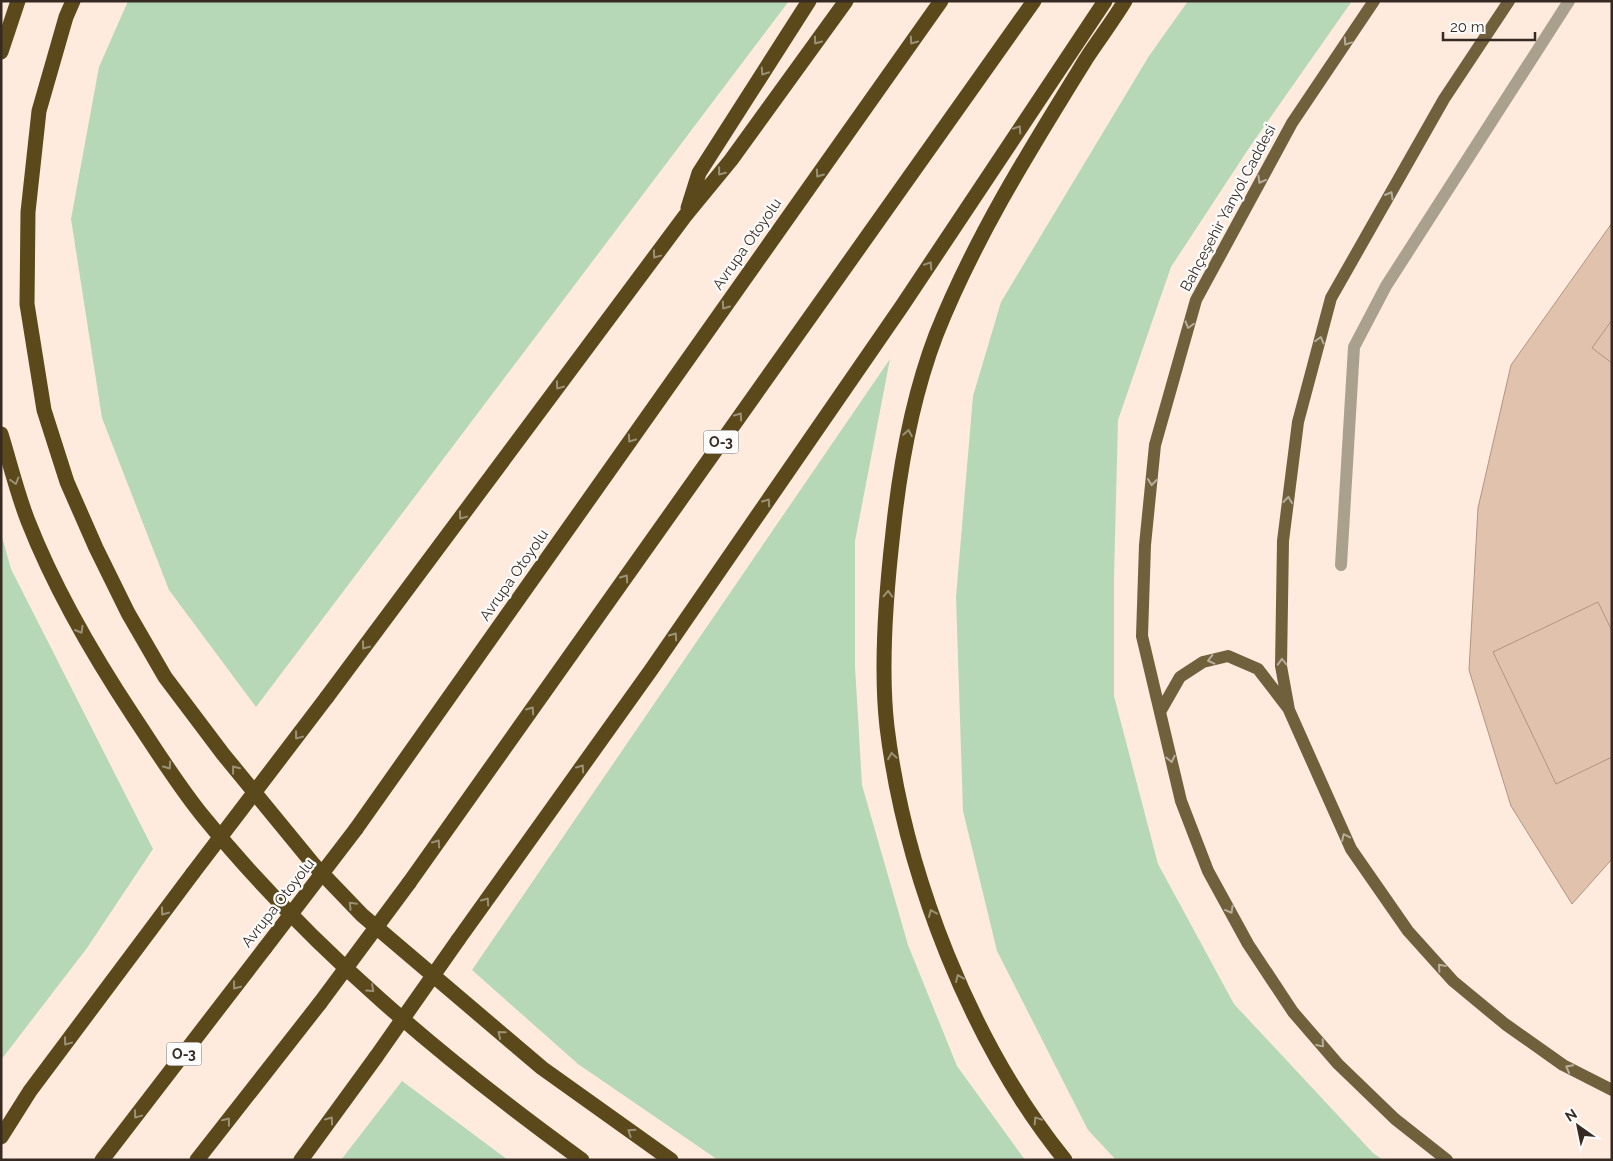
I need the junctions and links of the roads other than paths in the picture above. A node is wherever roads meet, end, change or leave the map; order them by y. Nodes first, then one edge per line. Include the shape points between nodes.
1 (18, 1) edge
2 (73, 1) edge
3 (809, 1) edge
4 (846, 1) edge
5 (941, 1) edge
6 (1034, 1) edge
7 (1105, 1) edge
8 (1125, 1) edge
9 (1374, 1) edge
10 (1509, 1) edge
11 (1569, 1) edge
12 (1, 52) edge
13 (685, 216) junction
14 (1, 434) edge
15 (1341, 565) dead end
16 (1289, 710) junction
17 (1160, 712) junction
18 (1612, 1090) edge
19 (30, 1091) junction
20 (1, 1124) edge
21 (1, 1137) edge
22 (102, 1160) edge
23 (198, 1160) edge
24 (302, 1160) edge
25 (582, 1160) edge
26 (671, 1160) edge
27 (1065, 1160) edge
28 (1447, 1160) edge

1 - 12 highway
26 -> 2 highway via 542,1068 362,915 314,865 223,754 165,677 128,613 67,482 44,410 27,304 28,212 39,111
3 -> 13 highway via 699,173
4 -> 13 highway via 731,160
5 -> 22 highway, Avrupa Otoyolu / O-3, bridge via 356,829
23 -> 6 highway, O-3, bridge via 409,883
24 -> 7 highway, bridge via 651,670 891,322
27 -> 8 highway via 996,1055 966,994 921,886 901,810 887,724 885,654 889,572 898,490 913,407 936,337 966,265 999,203 1087,57
9 -> 17 main road, Bahçeşehir Yanyol Caddesi via 1292,123 1196,300 1155,445 1145,545 1142,636
16 -> 10 main road via 1281,666 1283,541 1298,422 1331,298 1444,99
11 - 15 street via 1386,286 1354,347
13 -> 19 highway, bridge
14 -> 25 highway via 27,520 68,608 109,680 200,813 256,878 343,963 431,1042
16 -> 17 main road via 1258,669 1228,656 1204,662 1180,678
18 -> 16 main road via 1563,1065 1505,1024 1454,981 1408,931 1351,849
17 -> 28 main road, Bahçeşehir Yanyol Caddesi via 1181,801 1205,862 1253,951 1293,1012 1338,1064 1395,1119
19 - 20 highway
19 - 21 highway

